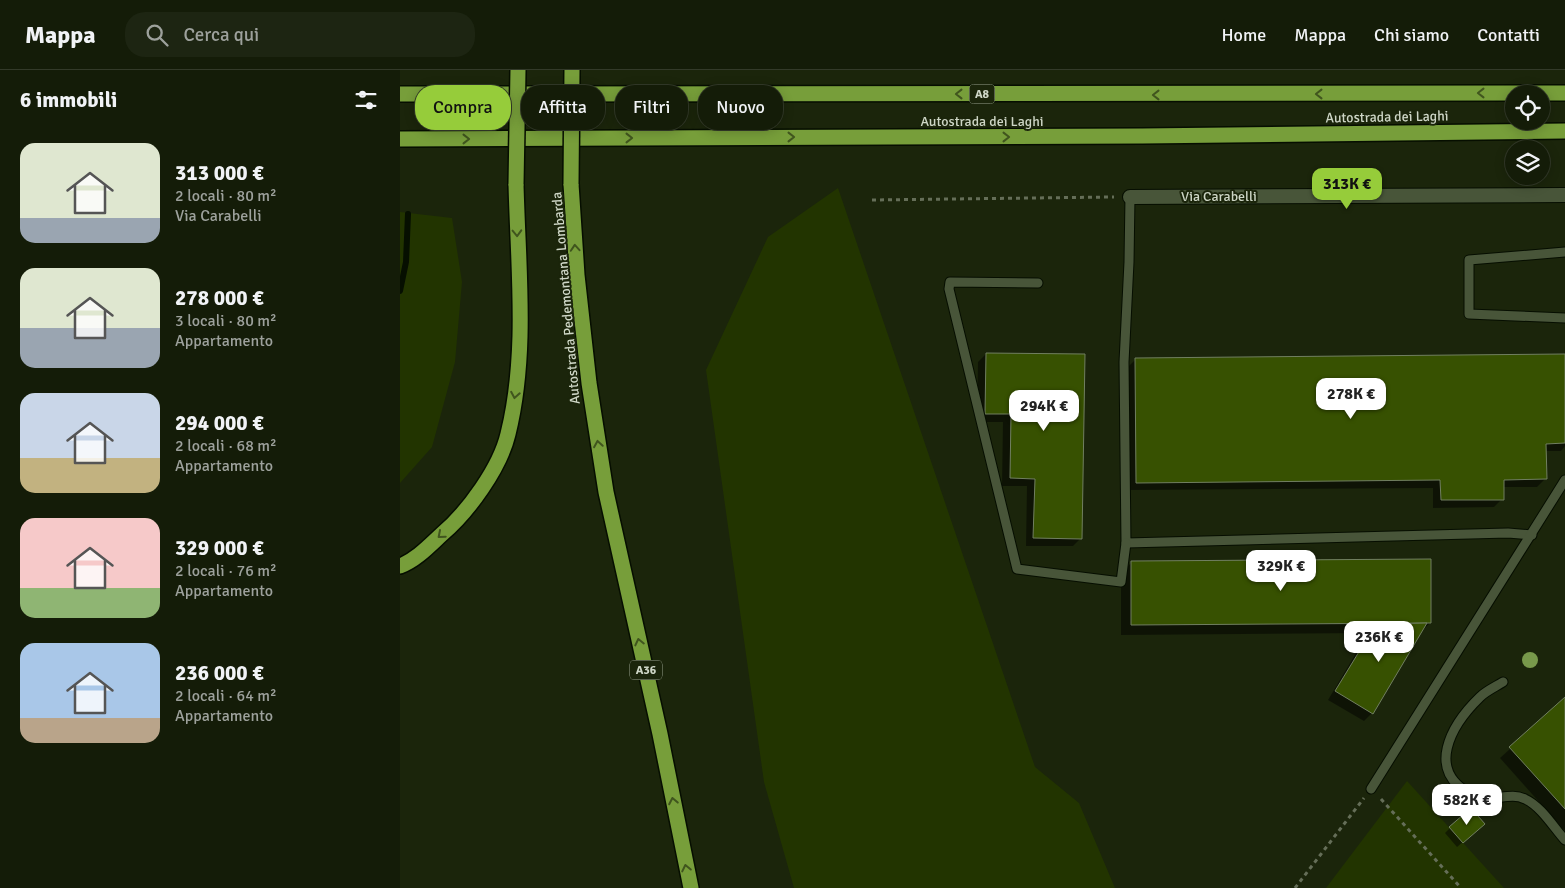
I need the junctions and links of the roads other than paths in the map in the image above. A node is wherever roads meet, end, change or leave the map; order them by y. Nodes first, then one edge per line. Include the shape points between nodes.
1 (518, 70) edge
2 (572, 70) edge
3 (1565, 93) edge
4 (400, 94) edge
5 (1565, 132) edge
6 (400, 139) edge
7 (418, 139) junction
8 (400, 143) edge
9 (1565, 195) edge
10 (1130, 197) joint
11 (1565, 252) edge
12 (1038, 283) dead end
13 (1565, 318) edge
14 (1565, 480) edge
15 (1532, 535) junction
16 (1126, 543) junction
17 (400, 566) edge
18 (1502, 682) dead end
19 (1371, 789) road end
20 (1565, 840) edge
21 (691, 888) edge

1 -> 17 highway, bridge via 516,184 520,310 518,378 508,436 487,482 455,523 410,562
21 -> 2 highway, Autostrada Pedemontana Lombarda / A36, bridge via 606,492 589,382 571,184
3 -> 4 highway, Autostrada dei Laghi / A8
7 -> 5 highway, Autostrada dei Laghi
6 - 7 highway, Autostrada dei Laghi
7 - 8 highway
9 - 10 street, Via Carabelli
10 - 16 lane via 1124,362
11 - 13 lane via 1468,260 1469,314
12 - 16 lane via 950,282 1018,570 1121,582
14 - 15 lane
15 - 16 lane
15 - 19 lane
18 - 20 lane via 1481,696 1451,737 1444,753 1447,772 1459,787 1475,796 1495,800 1515,796 1527,799

